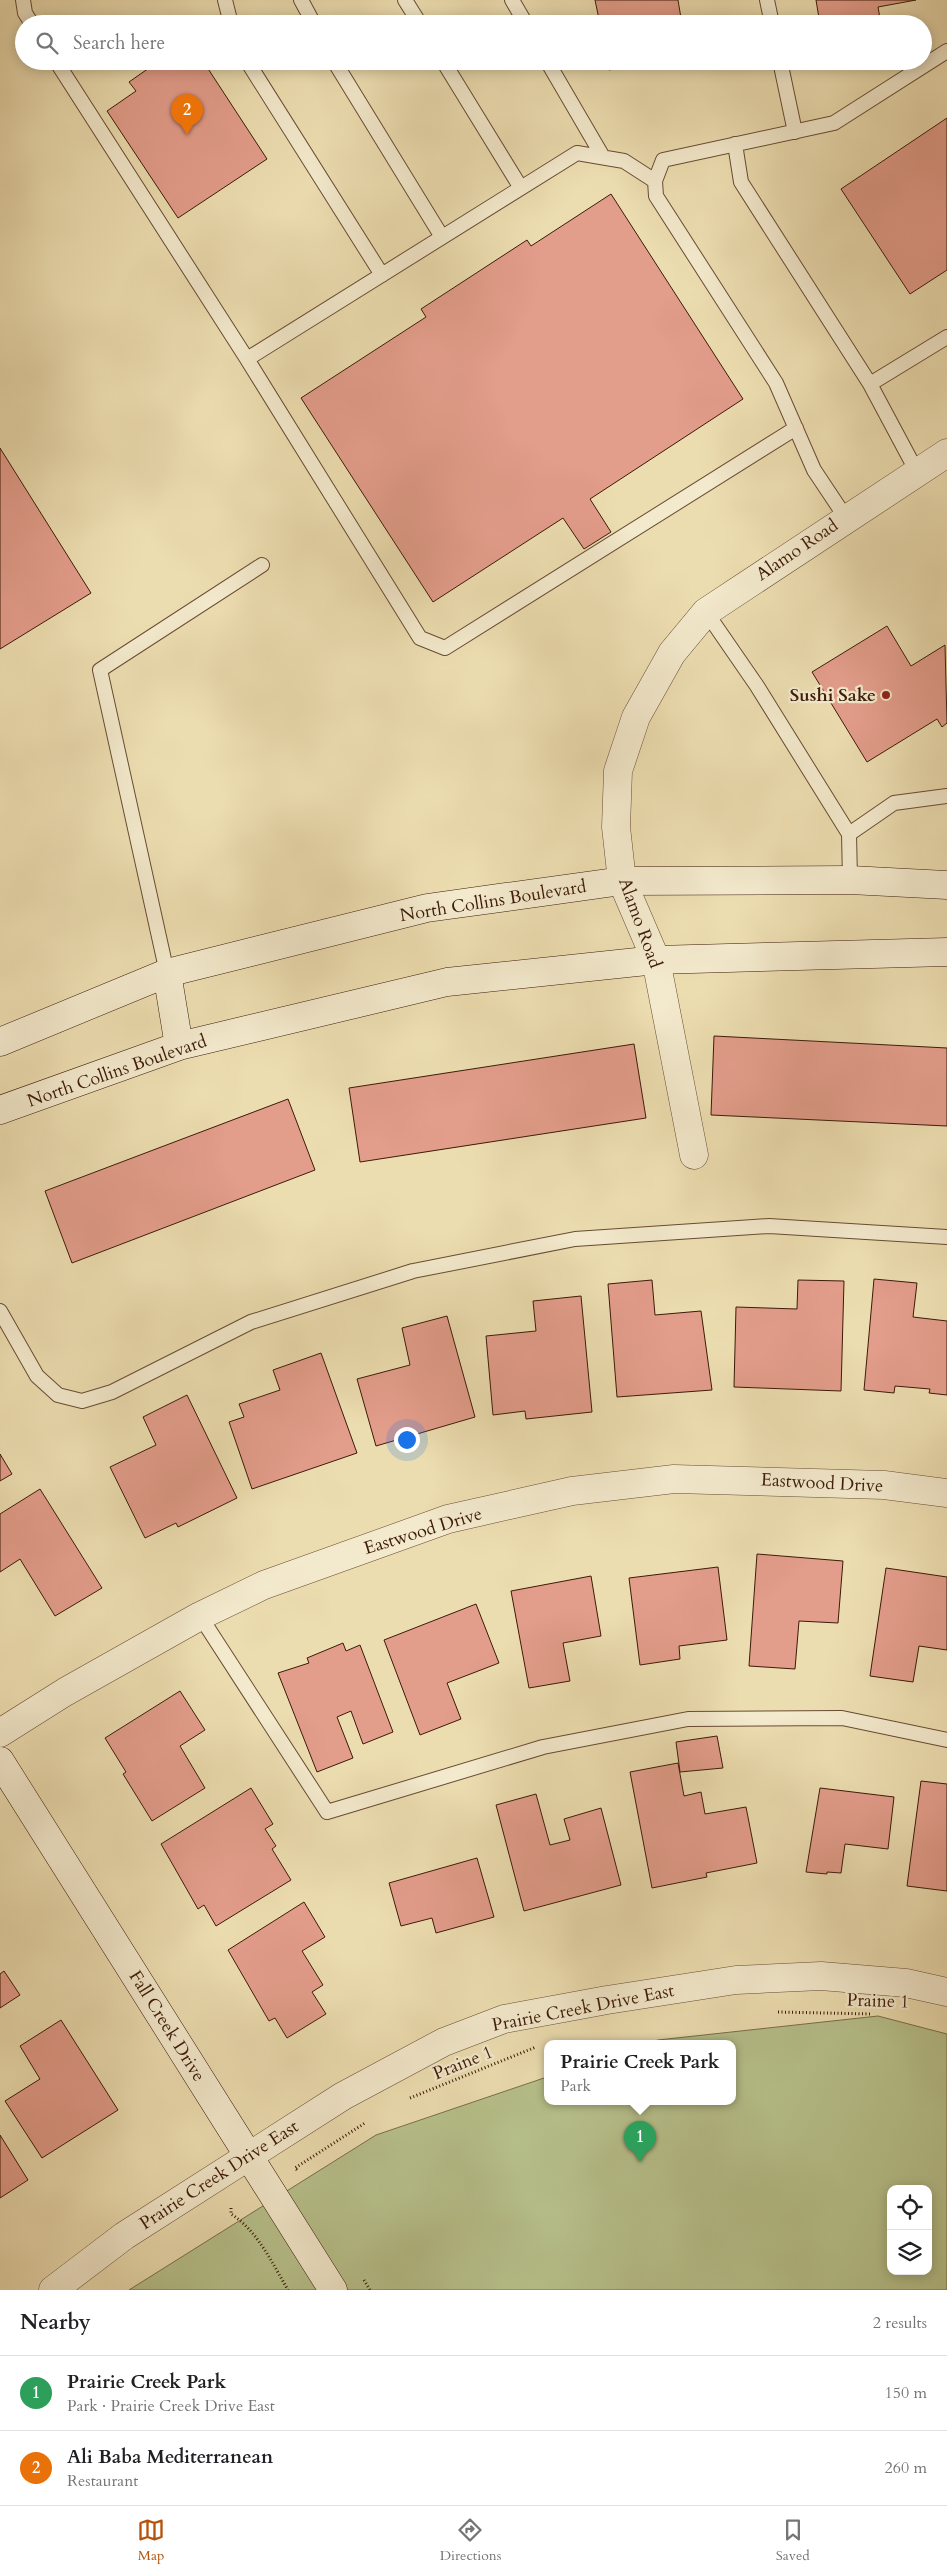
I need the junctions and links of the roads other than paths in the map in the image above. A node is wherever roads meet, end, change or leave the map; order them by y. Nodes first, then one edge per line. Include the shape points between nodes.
1 (23, 0) edge
2 (225, 0) edge
3 (301, 0) edge
4 (405, 0) edge
5 (512, 0) edge
6 (767, 0) edge
7 (26, 15) edge
8 (229, 15) edge
9 (306, 15) edge
10 (414, 15) edge
11 (521, 15) edge
12 (770, 15) edge
13 (947, 51) edge
14 (932, 61) edge
15 (62, 70) edge
16 (253, 70) edge
17 (340, 70) edge
18 (449, 70) edge
19 (552, 70) edge
20 (782, 70) edge
21 (917, 70) edge
22 (795, 132) junction
23 (735, 144) junction
24 (603, 157) junction
25 (655, 181) junction
26 (521, 188) junction
27 (442, 237) junction
28 (382, 275) junction
29 (947, 337) edge
30 (247, 360) junction
31 (870, 384) junction
32 (796, 428) junction
33 (947, 454) edge
34 (918, 472) junction
35 (846, 518) junction
36 (262, 565) dead end
37 (706, 612) junction
38 (947, 796) edge
39 (849, 834) junction
40 (850, 880) junction
41 (622, 881) junction
42 (947, 885) edge
43 (947, 952) edge
44 (656, 960) junction
45 (166, 973) junction
46 (0, 1042) edge
47 (179, 1046) junction
48 (0, 1110) edge
49 (694, 1155) dead end
50 (947, 1237) edge
51 (0, 1311) edge
52 (947, 1494) edge
53 (200, 1616) junction
54 (0, 1733) edge
55 (947, 1740) edge
56 (0, 1761) edge
57 (947, 1992) edge
58 (248, 2156) junction
59 (53, 2290) edge
60 (333, 2290) edge

1 - 7 lane
2 - 8 lane
3 - 9 lane
4 - 10 lane
5 - 11 lane
6 - 12 lane
13 - 14 lane
15 - 30 lane
16 - 28 lane
17 - 27 lane
18 - 26 lane
19 - 24 lane
20 - 22 lane
21 - 22 lane via 834,123
22 - 23 lane
23 - 25 lane via 663,160
23 - 31 lane via 741,182
24 - 25 lane via 624,161
24 - 26 lane via 577,153
25 - 32 lane via 656,196 776,383
26 - 27 lane
27 - 28 lane
28 - 30 lane
29 - 31 lane
30 - 32 lane via 420,638 444,648
31 - 34 lane
32 - 35 lane via 814,470
33 - 34 street, Alamo Road
34 - 35 street, Alamo Road
35 - 37 street, Alamo Road
36 - 45 lane via 100,670
37 - 39 lane via 757,686
37 - 41 street, Alamo Road via 672,653 636,717 618,771 616,827
38 - 39 lane via 894,804
39 - 40 lane
40 - 41 street, North Collins Boulevard
40 - 42 street, North Collins Boulevard
41 - 44 street, Alamo Road
41 - 45 street, North Collins Boulevard via 426,908
43 - 44 street, North Collins Boulevard
44 - 47 street, North Collins Boulevard via 447,982
44 - 49 street, Alamo Road
45 - 46 street, North Collins Boulevard
45 - 47 street
47 - 48 street, North Collins Boulevard
50 - 51 lane via 769,1226 575,1239 413,1271 251,1322 112,1392 82,1401 58,1396 37,1376
52 - 53 street, Eastwood Drive via 884,1485 674,1479 572,1492 448,1519 264,1585
53 - 54 street, Eastwood Drive via 65,1692
53 - 55 lane via 327,1812 543,1747 688,1719 842,1718
56 - 58 street, Fall Creek Drive
57 - 58 street, Prairie Creek Drive East via 906,1983 821,1976 736,1980 504,2019 444,2042 343,2096
58 - 59 street, Prairie Creek Drive East via 124,2236
58 - 60 street, Fall Creek Drive

